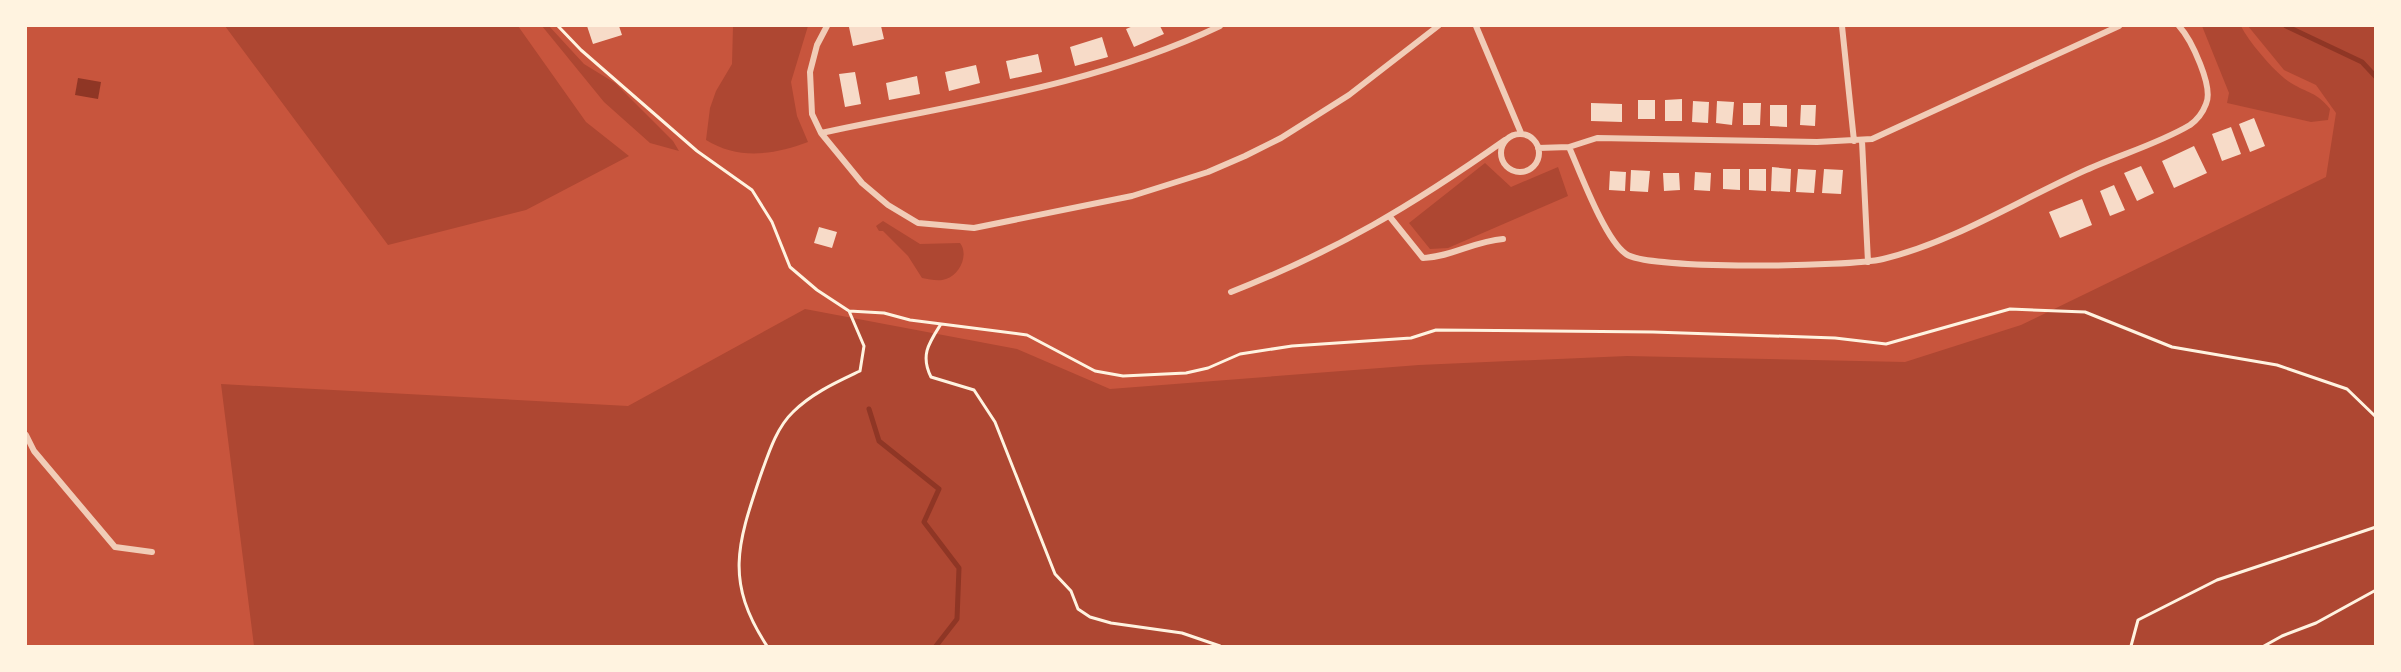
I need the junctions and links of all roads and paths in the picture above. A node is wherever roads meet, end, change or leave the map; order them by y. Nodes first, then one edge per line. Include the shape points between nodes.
1 (558, 26) edge
2 (827, 26) edge
3 (1220, 26) edge
4 (1438, 26) edge
5 (1476, 26) edge
6 (1842, 26) edge
7 (2119, 26) edge
8 (2179, 26) edge
9 (821, 133) junction
10 (1521, 133) junction
11 (1505, 140) junction
12 (1854, 141) junction
13 (1862, 141) junction
14 (1569, 147) junction
15 (1538, 148) junction
16 (1390, 217) junction
17 (1503, 239) dead end
18 (1868, 262) junction
19 (1231, 292) dead end
20 (849, 311) junction
21 (941, 324) junction
22 (2376, 417) edge
23 (26, 435) edge
24 (2376, 527) edge
25 (152, 552) dead end
26 (2376, 590) edge
27 (767, 646) edge
28 (1221, 646) edge
29 (2131, 646) edge
30 (2264, 646) edge

1 - 20 path via 697,151 752,190 772,222 790,267
2 - 9 street via 810,72 812,114
3 - 9 street via 1156,54 1075,81
4 - 9 street via 1316,117 1208,172 1132,196 974,228 918,223 888,205 862,183
5 - 10 street
6 - 12 street
7 - 13 street via 1906,125
8 - 18 street via 2209,93 2193,123 1964,230
10 - 11 street
10 - 15 street via 1532,138
11 - 15 street via 1501,157 1512,171 1524,172 1534,165
11 - 16 street
12 - 13 street
12 - 14 street via 1597,138
13 - 18 street
14 - 15 street
14 - 18 street via 1608,230 1621,250 1635,259 1796,265
16 - 17 street via 1423,258 1439,258
16 - 19 street via 1312,259
20 - 21 path
20 - 27 path via 864,346 860,371 825,388 792,412 770,446 741,533 739,573 743,598
21 - 22 path via 1027,335 1073,361 1123,376 1186,373 1240,354 1292,346 1411,338 1436,330 1653,332 1835,338 1886,344 2010,309 2085,312 2172,347 2277,365 2347,389
21 - 28 path via 926,348 925,364 931,377 974,390 982,400 995,422 1055,574 1071,591 1078,609 1111,623 1182,633
23 - 25 street via 34,451 115,547
24 - 29 path via 2217,580 2162,606 2138,620
26 - 30 path

